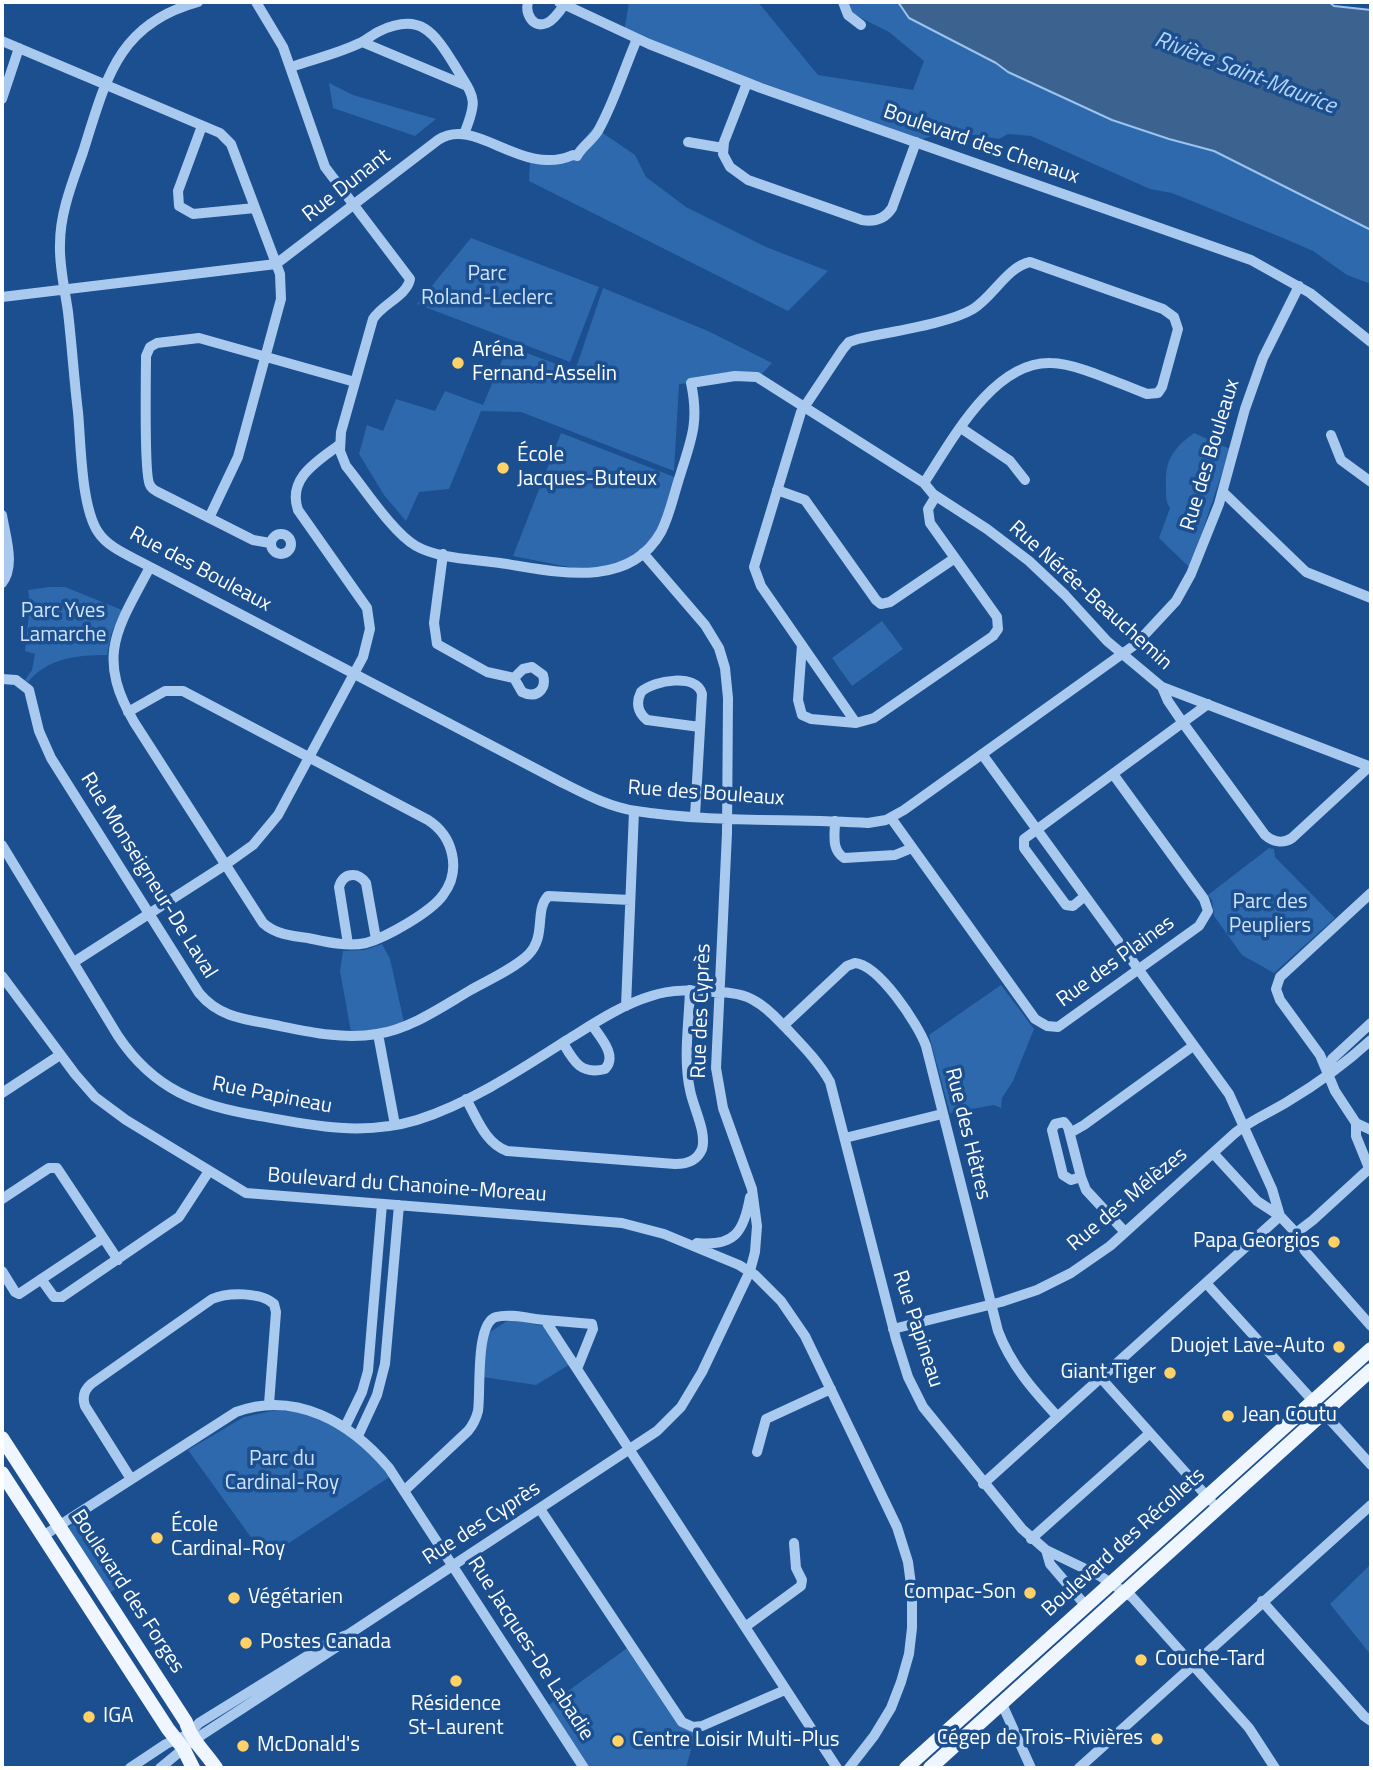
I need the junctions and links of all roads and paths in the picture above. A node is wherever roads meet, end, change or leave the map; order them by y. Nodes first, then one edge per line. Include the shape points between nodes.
1 (198, 2) edge
2 (256, 2) edge
3 (528, 2) edge
4 (844, 2) edge
5 (562, 4) edge
6 (860, 25) dead end
7 (637, 39) junction
8 (2, 41) edge
9 (362, 42) junction
10 (19, 48) junction
11 (291, 67) junction
12 (747, 83) junction
13 (105, 84) junction
14 (467, 86) junction
15 (2, 99) edge
16 (202, 126) junction
17 (464, 134) junction
18 (688, 142) dead end
19 (916, 142) junction
20 (723, 148) junction
21 (353, 205) junction
22 (255, 208) junction
23 (276, 264) junction
24 (1299, 286) junction
25 (65, 290) junction
26 (2, 297) edge
27 (1371, 342) edge
28 (267, 357) junction
29 (355, 382) junction
30 (805, 406) junction
31 (961, 428) junction
32 (1331, 435) dead end
33 (339, 445) junction
34 (1025, 480) dead end
35 (1371, 482) edge
36 (924, 483) junction
37 (777, 490) junction
38 (1223, 492) junction
39 (936, 496) junction
40 (2, 515) edge
41 (209, 518) junction
42 (270, 543) dead end
43 (643, 553) junction
44 (443, 554) junction
45 (955, 558) junction
46 (150, 567) junction
47 (2, 583) edge
48 (1371, 598) edge
49 (802, 645) junction
50 (1122, 653) junction
51 (354, 673) junction
52 (514, 678) dead end
53 (2, 679) edge
54 (1162, 687) junction
55 (1208, 704) junction
56 (128, 712) junction
57 (856, 723) junction
58 (1183, 723) junction
59 (700, 727) junction
60 (982, 754) junction
61 (309, 758) junction
62 (1371, 766) edge
63 (1113, 774) junction
64 (634, 811) junction
65 (695, 816) junction
66 (727, 817) junction
67 (891, 818) junction
68 (835, 821) junction
69 (1036, 830) junction
70 (2, 845) edge
71 (912, 848) junction
72 (225, 865) junction
73 (1371, 893) edge
74 (1085, 897) junction
75 (631, 900) junction
76 (149, 913) junction
77 (376, 939) junction
78 (348, 944) junction
79 (74, 962) junction
80 (1138, 970) junction
81 (3, 981) edge
82 (690, 990) junction
83 (720, 992) junction
84 (626, 1006) junction
85 (1371, 1023) edge
86 (592, 1025) junction
87 (783, 1025) junction
88 (378, 1034) junction
89 (1371, 1040) edge
90 (563, 1043) junction
91 (1193, 1046) junction
92 (60, 1055) junction
93 (1328, 1075) junction
94 (2, 1093) edge
95 (466, 1099) junction
96 (942, 1114) junction
97 (1356, 1123) junction
98 (395, 1125) junction
99 (1244, 1126) junction
100 (1371, 1130) edge
101 (1070, 1133) junction
102 (845, 1138) junction
103 (1213, 1153) junction
104 (1370, 1167) edge
105 (209, 1171) junction
106 (1081, 1177) junction
107 (752, 1189) junction
108 (2, 1199) edge
109 (382, 1204) junction
110 (399, 1205) junction
111 (1280, 1216) junction
112 (1125, 1232) junction
113 (1296, 1233) junction
114 (103, 1238) junction
115 (684, 1242) junction
116 (118, 1260) junction
117 (2, 1271) edge
118 (750, 1271) junction
119 (41, 1279) junction
120 (1206, 1283) junction
121 (374, 1300) junction
122 (391, 1301) junction
123 (990, 1305) junction
124 (545, 1320) junction
125 (1371, 1326) edge
126 (893, 1329) junction
127 (1371, 1349) edge
128 (577, 1369) junction
129 (1371, 1370) edge
130 (1100, 1377) junction
131 (831, 1389) junction
132 (1312, 1402) junction
133 (269, 1404) junction
134 (1324, 1412) junction
135 (1057, 1416) junction
136 (345, 1427) junction
137 (1150, 1433) junction
138 (358, 1436) junction
139 (2, 1438) edge
140 (630, 1451) junction
141 (757, 1452) dead end
142 (1371, 1465) edge
143 (2, 1472) edge
144 (131, 1479) junction
145 (983, 1484) junction
146 (405, 1490) junction
147 (1207, 1496) junction
148 (1371, 1505) edge
149 (1218, 1508) junction
150 (540, 1510) junction
151 (59, 1526) junction
152 (43, 1536) junction
153 (1031, 1539) junction
154 (794, 1543) dead end
155 (1046, 1550) junction
156 (454, 1566) junction
157 (1112, 1582) junction
158 (1126, 1592) junction
159 (1262, 1601) junction
160 (1086, 1606) junction
161 (744, 1627) junction
162 (1193, 1665) junction
163 (785, 1690) junction
164 (1002, 1704) junction
165 (1371, 1721) edge
166 (186, 1741) junction
167 (582, 1767) edge
168 (130, 1768) edge
169 (160, 1768) edge
170 (193, 1768) edge
171 (216, 1768) edge
172 (837, 1768) edge
173 (849, 1768) edge
174 (906, 1768) edge
175 (930, 1768) edge
176 (1031, 1768) edge
177 (1079, 1768) edge
178 (1275, 1768) edge

1 - 13 street, Rue des Bouleaux via 168,12 144,27 118,56
2 - 11 street via 279,37
3 - 5 street, Boulevard des Chenaux via 529,18 540,24 551,20
4 - 6 street via 848,15
5 - 7 street, Boulevard des Chenaux
7 - 12 street, Boulevard des Chenaux
7 - 17 street via 600,127 577,156 531,159
8 - 10 street
9 - 11 street
9 - 14 street
9 - 14 street via 382,30 417,23 449,57
10 - 13 street
10 - 15 street
11 - 21 street via 325,167
12 - 19 street, Boulevard des Chenaux
12 - 20 street
13 - 16 street
13 - 25 street, Rue des Bouleaux via 62,219
14 - 17 street via 474,105
16 - 22 street via 231,144
16 - 22 street via 178,191 179,206 193,214
17 - 21 street, Rue Dunant via 438,139
18 - 20 street
19 - 20 street via 892,208 872,220 742,178 727,163
19 - 24 street, Boulevard des Chenaux via 1233,253
21 - 23 street, Rue Dunant
21 - 29 street via 410,282 375,315
22 - 23 street
23 - 25 street
23 - 28 street via 281,299
24 - 27 street, Boulevard des Chenaux
24 - 38 street, Rue des Bouleaux via 1260,365
25 - 26 street
25 - 46 street, Rue des Bouleaux via 90,517 107,542
28 - 29 street
28 - 41 street via 235,464
28 - 41 street via 199,338 157,343 148,349 149,483
29 - 33 street
30 - 31 street via 849,342 965,313 1026,262 1163,309 1177,321 1162,387 1155,394 1063,364 1042,363 1005,379
30 - 36 street, Rue Nérée-Beauchemin
30 - 37 street
30 - 43 street, Rue Nérée-Beauchemin via 757,377 691,383 696,407 692,438 663,526
31 - 34 street via 1010,461
31 - 36 street
32 - 35 street via 1341,460
33 - 44 street via 346,466 404,538
33 - 51 street via 307,470 297,486 296,502 367,608 369,637
36 - 39 street, Rue Nérée-Beauchemin
37 - 45 street via 805,500 881,604
37 - 49 street via 754,572
38 - 48 street via 1306,572
38 - 50 street, Rue des Bouleaux via 1181,594
39 - 45 street via 928,518
39 - 50 street, Rue Nérée-Beauchemin via 1029,561
40 - 47 street via 9,567
41 - 42 street via 253,540
43 - 44 street via 624,565 588,574
43 - 66 street, Rue des Cyprès via 705,625 721,653 728,691
44 - 52 street via 434,623 437,644 488,672
45 - 57 street via 997,617 997,631 874,718
46 - 51 street, Rue des Bouleaux
46 - 56 street via 122,621 114,648 114,680
49 - 57 street
49 - 57 street via 798,700 802,715
50 - 54 street, Rue Nérée-Beauchemin
50 - 60 street, Rue des Bouleaux
51 - 61 street
51 - 64 street, Rue des Bouleaux via 577,791
53 - 76 street, Rue Monseigneur-De Laval via 16,680 29,690 48,753
54 - 55 street, Rue Nérée-Beauchemin
54 - 58 street
55 - 58 street
55 - 62 street, Rue Nérée-Beauchemin
56 - 61 street via 161,693 178,690
56 - 72 street
58 - 62 street via 1274,841 1292,838
58 - 63 street
59 - 59 street via 702,694 696,684 665,683 641,692 638,706 647,720
59 - 65 street
60 - 67 street, Rue des Bouleaux
60 - 69 street
61 - 72 street via 269,827
61 - 77 street via 428,820 449,843 453,874 443,895
63 - 69 street
63 - 80 street, Rue des Plaines via 1208,908 1202,924
64 - 65 street, Rue des Bouleaux
64 - 75 street
65 - 66 street, Rue des Bouleaux
66 - 68 street, Rue des Bouleaux
66 - 83 street, Rue des Cyprès
67 - 68 street, Rue des Bouleaux via 868,823
67 - 71 street, Rue des Plaines
68 - 71 street via 835,846 844,858 895,855
69 - 74 street
69 - 74 street via 1023,841 1028,854 1066,905 1073,906
70 - 79 street, Rue Papineau
71 - 80 street, Rue des Plaines via 1041,1023 1061,1026
72 - 76 street
72 - 78 street via 271,929
73 - 93 street via 1276,985 1278,996 1319,1053
74 - 80 street
75 - 84 street
75 - 88 street, Rue Monseigneur-De Laval via 548,896 539,940 525,958 423,1018
76 - 79 street
76 - 88 street, Rue Monseigneur-De Laval via 199,993 220,1011 328,1035
77 - 78 street
77 - 78 street via 366,883 351,874 339,887
79 - 98 street, Rue Papineau via 134,1058 178,1093 218,1108 317,1126
80 - 91 street
81 - 92 street, Boulevard du Chanoine-Moreau
82 - 83 street, Rue Papineau
82 - 84 street, Rue Papineau via 659,994
82 - 95 street via 688,1081 703,1140 700,1153 691,1162 507,1151 489,1138
83 - 87 street, Rue Papineau via 755,1000
83 - 107 street, Rue des Cyprès via 718,1086
84 - 86 street, Rue Papineau
85 - 93 street, Rue des Mélèzes via 1332,1059
86 - 90 street, Rue Papineau
86 - 90 street via 611,1057 605,1069 580,1068
87 - 96 street, Rue des Hêtres via 847,966 866,965 917,1024
87 - 102 street, Rue Papineau via 825,1072
88 - 98 street
89 - 93 street, Rue des Mélèzes
90 - 95 street, Rue Papineau
91 - 99 street via 1228,1094
91 - 101 street
92 - 94 street
92 - 105 street, Boulevard du Chanoine-Moreau via 105,1105
93 - 97 street
93 - 99 street, Rue des Mélèzes
95 - 98 street, Rue Papineau via 430,1116
96 - 102 street
96 - 123 street, Rue des Hêtres
97 - 100 street
97 - 104 street via 1356,1136
99 - 103 street, Rue des Mélèzes
99 - 111 street
101 - 106 street
101 - 106 street via 1061,1122 1052,1130 1064,1177
102 - 126 street, Rue Papineau
103 - 111 street via 1257,1201
103 - 112 street, Rue des Mélèzes
104 - 113 street
105 - 109 street, Boulevard du Chanoine-Moreau via 250,1194
105 - 116 street via 179,1217
106 - 112 street via 1086,1190
107 - 115 street via 746,1220 734,1236 717,1244
107 - 118 street, Rue des Cyprès via 757,1232
108 - 114 street via 55,1168
109 - 110 street, Boulevard du Chanoine-Moreau
109 - 121 street
110 - 115 street, Boulevard du Chanoine-Moreau via 605,1220
110 - 122 street
111 - 113 street
111 - 120 street
112 - 123 street, Rue des Mélèzes via 1062,1278
113 - 125 street via 1305,1251
114 - 116 street
114 - 119 street
115 - 118 street, Boulevard du Chanoine-Moreau
116 - 119 street via 60,1298 52,1295
117 - 119 street via 17,1293
118 - 131 street via 796,1320
118 - 140 street, Rue des Cyprès via 684,1402 662,1427
120 - 130 street
120 - 132 street
121 - 122 street
121 - 136 street via 366,1378
122 - 138 street via 380,1387
123 - 126 street, Rue des Mélèzes
123 - 135 street, Rue des Hêtres via 1014,1364
124 - 128 street
124 - 128 street via 592,1324
124 - 146 street via 497,1317 487,1323 475,1421
126 - 145 street, Rue Papineau via 923,1407
127 - 132 main road, Boulevard des Récollets
128 - 140 street
129 - 134 main road, Boulevard des Récollets
130 - 135 street
130 - 137 street
131 - 141 street via 766,1419
131 - 173 street via 897,1527 908,1562 912,1602 910,1645 899,1690 881,1726
132 - 134 street
132 - 147 main road, Boulevard des Récollets
133 - 136 street, Rue Jacques-De Labadie via 300,1407
133 - 144 street, Rue Jacques-De Labadie via 231,1414
133 - 144 street via 274,1304 262,1297 212,1299 85,1390 85,1406
134 - 142 street
134 - 149 main road, Boulevard des Récollets
135 - 145 street
136 - 138 street, Rue Jacques-De Labadie
137 - 147 street
137 - 153 street
138 - 146 street, Rue Jacques-De Labadie
139 - 151 main road, Boulevard des Forges
140 - 150 street, Rue des Cyprès
140 - 161 street
143 - 152 main road, Boulevard des Forges
144 - 151 street, Rue Jacques-De Labadie
145 - 153 street, Rue Papineau
146 - 156 street, Rue Jacques-De Labadie
147 - 149 street
147 - 157 main road, Boulevard des Récollets
148 - 159 street
149 - 158 main road, Boulevard des Récollets
150 - 156 street, Rue des Cyprès
150 - 163 street via 682,1722 693,1727 705,1725
151 - 152 street, Rue Jacques-De Labadie
151 - 166 main road, Boulevard des Forges via 186,1722
152 - 166 main road, Boulevard des Forges via 168,1729
153 - 155 street, Rue Papineau
154 - 161 street via 801,1586
155 - 157 street, Rue Papineau
155 - 160 street via 1050,1564
156 - 166 street, Rue des Cyprès via 205,1735
156 - 167 street, Rue Jacques-De Labadie
157 - 158 street, Rue Papineau
157 - 160 main road, Boulevard des Récollets
158 - 162 street, Rue Papineau
158 - 164 main road, Boulevard des Récollets
159 - 162 street
159 - 165 street
160 - 174 main road, Boulevard des Récollets
161 - 163 street
162 - 177 street
162 - 178 street, Rue Papineau via 1249,1728
163 - 172 street
164 - 175 main road, Boulevard des Récollets
164 - 176 street
166 - 168 street
166 - 169 street
166 - 170 main road, Boulevard des Forges
166 - 171 main road, Boulevard des Forges via 203,1748

